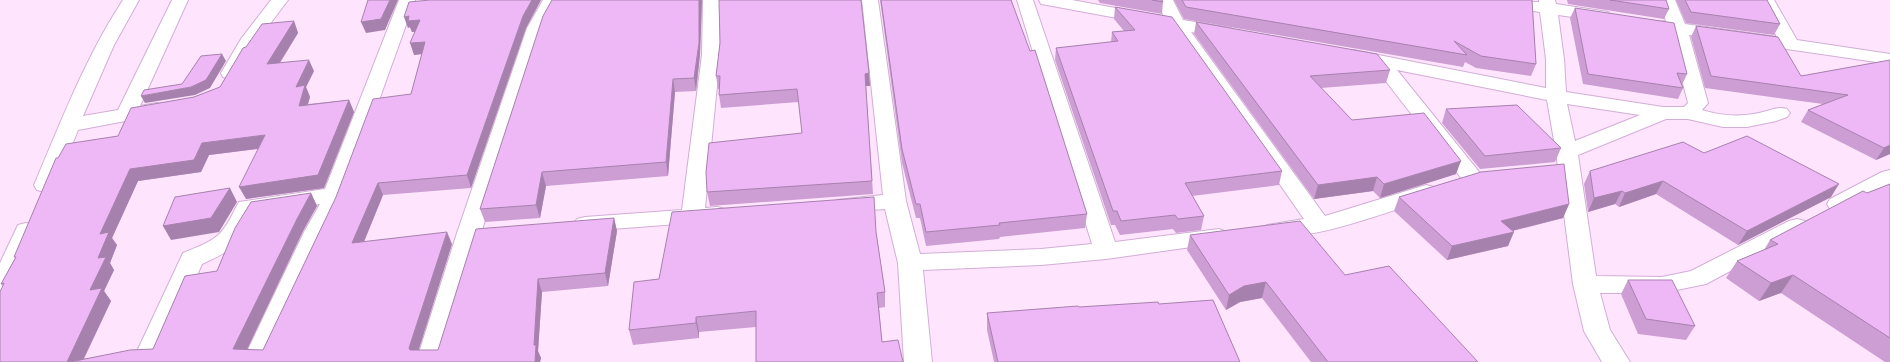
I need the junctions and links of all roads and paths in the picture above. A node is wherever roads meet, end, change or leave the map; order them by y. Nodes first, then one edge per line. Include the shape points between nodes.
1 (131, 0) edge
2 (180, 0) edge
3 (280, 0) edge
4 (551, 0) edge
5 (711, 0) edge
6 (870, 0) edge
7 (1025, 0) edge
8 (1047, 0) edge
9 (1165, 0) edge
10 (1492, 0) edge
11 (1667, 0) edge
12 (1766, 0) edge
13 (412, 4) edge
14 (1547, 4) edge
15 (1617, 19) edge
16 (1176, 23) junction
17 (1648, 23) edge
18 (1678, 28) junction
19 (1239, 35) edge
20 (1790, 44) junction
21 (1333, 52) edge
22 (1887, 59) edge
23 (1380, 61) junction
24 (221, 87) edge
25 (1556, 96) junction
26 (178, 105) edge
27 (1663, 113) junction
28 (1690, 113) junction
29 (126, 114) junction
30 (1780, 114) dead end
31 (69, 125) junction
32 (1568, 160) junction
33 (1547, 170) edge
34 (1495, 175) edge
35 (1890, 177) edge
36 (1473, 178) junction
37 (334, 195) junction
38 (895, 201) junction
39 (825, 206) edge
40 (740, 213) edge
41 (693, 216) junction
42 (1320, 225) junction
43 (562, 226) edge
44 (492, 231) edge
45 (469, 233) junction
46 (1106, 251) junction
47 (910, 263) junction
48 (1585, 284) junction
49 (0, 291) edge
50 (146, 362) edge
51 (256, 362) edge
52 (430, 362) edge
53 (918, 362) edge
54 (1616, 362) edge

1 - 31 street via 113,26 87,79
2 - 29 street
3 - 24 street via 247,43
4 - 45 street via 536,28
5 - 41 street via 711,55
6 - 38 street
7 - 46 street
8 - 16 street
9 - 16 street
10 - 14 street
11 - 18 street
12 - 20 street
13 - 37 street
14 - 15 street
14 - 25 street via 1555,59
16 - 19 street
16 - 42 street
17 - 18 street
18 - 20 street
18 - 28 street via 1698,103
20 - 22 street
21 - 23 street
23 - 25 street
23 - 36 street
25 - 27 street
25 - 32 street
26 - 29 street
27 - 28 street
27 - 32 street
28 - 30 street via 1707,119 1739,121 1765,120
29 - 31 street
31 - 49 street
32 - 33 street
32 - 48 street
34 - 36 street
35 - 48 street via 1697,278 1662,285
36 - 42 street
37 - 50 street via 247,207 238,227 226,242 215,250 204,252 192,259
37 - 51 street
38 - 39 street
38 - 47 street
40 - 41 street
41 - 43 street
42 - 46 street
44 - 45 street
45 - 52 street
46 - 47 street via 1041,257
47 - 53 street
48 - 54 street via 1597,331

